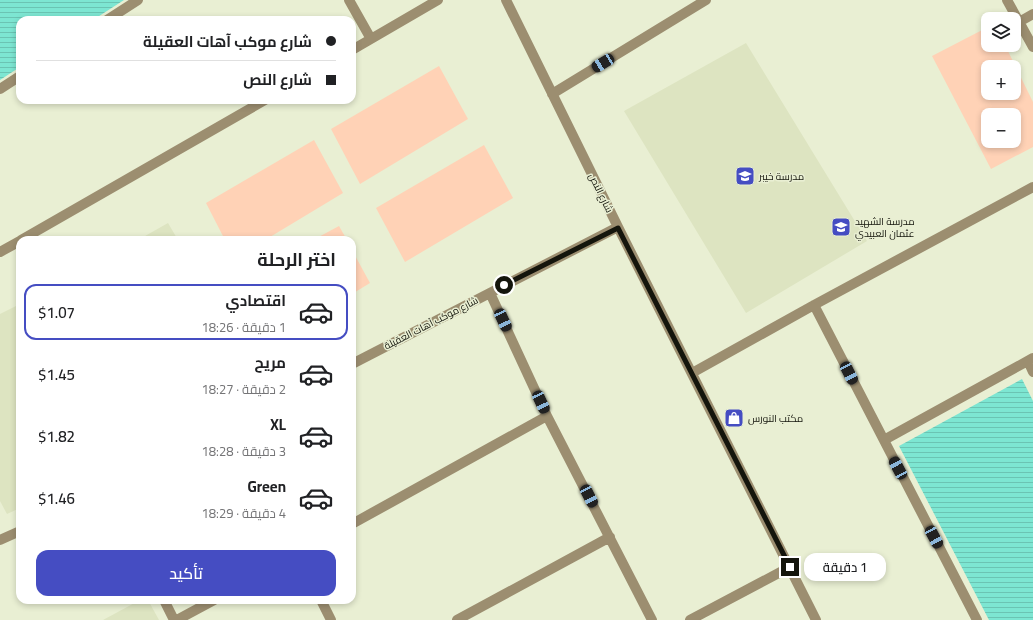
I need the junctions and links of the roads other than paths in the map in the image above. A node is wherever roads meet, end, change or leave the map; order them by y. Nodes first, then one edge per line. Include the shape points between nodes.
1 (138, 0) edge
2 (349, 0) edge
3 (438, 0) edge
4 (506, 0) edge
5 (706, 0) edge
6 (1007, 0) edge
7 (1014, 12) edge
8 (1033, 14) edge
9 (113, 16) edge
10 (1021, 21) edge
11 (1021, 26) edge
12 (371, 39) junction
13 (1033, 47) edge
14 (356, 48) edge
15 (16, 79) edge
16 (0, 89) edge
17 (552, 94) junction
18 (258, 104) edge
19 (1033, 187) edge
20 (618, 228) junction
21 (27, 236) edge
22 (16, 242) edge
23 (0, 252) edge
24 (490, 293) junction
25 (814, 305) junction
26 (1030, 359) edge
27 (356, 362) edge
28 (1033, 372) edge
29 (692, 373) junction
30 (547, 416) junction
31 (884, 440) junction
32 (356, 522) edge
33 (16, 532) edge
34 (610, 537) junction
35 (1, 538) edge
36 (790, 567) junction
37 (166, 604) edge
38 (207, 604) edge
39 (323, 604) edge
40 (174, 620) edge
41 (178, 620) edge
42 (331, 620) edge
43 (457, 620) edge
44 (652, 620) edge
45 (690, 620) edge
46 (816, 620) edge
47 (976, 620) edge

1 - 9 street
2 - 12 street
3 - 12 street
4 - 17 street, شارع النص
5 - 17 street
6 - 7 street
8 - 10 street
11 - 13 street
12 - 14 street
15 - 16 street
17 - 20 street, شارع النص
18 - 21 street
19 - 25 street
20 - 24 street, شارع موكب آهات العقيلة
20 - 29 street, شارع النص
22 - 23 street
24 - 27 street, شارع موكب آهات العقيلة
24 - 30 street
25 - 29 street
25 - 31 street
26 - 28 street
26 - 31 street
29 - 36 street, شارع النص
30 - 32 street
30 - 34 street
31 - 47 street
33 - 35 street
34 - 43 street
34 - 44 street
36 - 45 street
36 - 46 street, شارع النص
37 - 40 street
38 - 41 street
39 - 42 street

